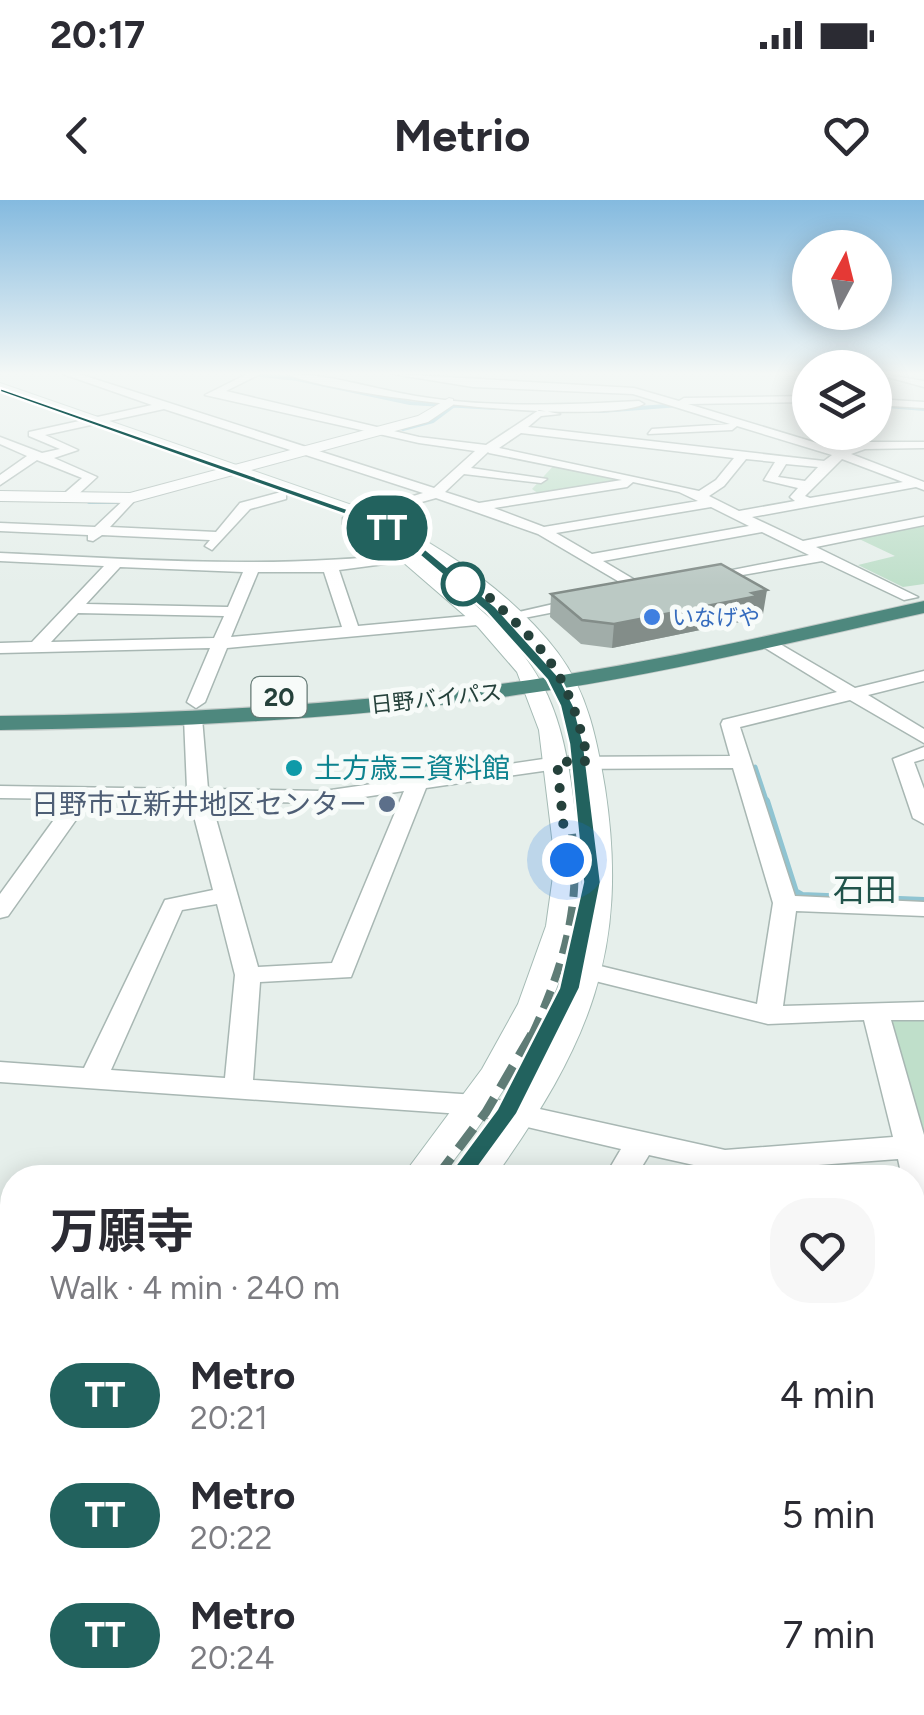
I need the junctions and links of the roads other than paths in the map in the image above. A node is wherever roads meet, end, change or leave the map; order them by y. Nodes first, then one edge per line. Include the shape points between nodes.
1 (10, 445) edge
2 (59, 445) edge
3 (150, 445) edge
4 (290, 445) edge
5 (339, 445) edge
6 (496, 445) junction
7 (499, 445) edge
8 (659, 445) edge
9 (754, 445) edge
10 (813, 445) edge
11 (846, 445) edge
12 (671, 446) junction
13 (312, 452) junction
14 (838, 452) junction
15 (746, 455) junction
16 (39, 456) junction
17 (782, 460) junction
18 (557, 462) junction
19 (828, 465) junction
20 (652, 469) junction
21 (458, 470) junction
22 (226, 472) junction
23 (542, 479) junction
24 (0, 482) edge
25 (922, 484) edge
26 (807, 485) junction
27 (439, 492) junction
28 (0, 496) edge
29 (281, 496) junction
30 (543, 497) junction
31 (66, 498) junction
32 (706, 500) junction
33 (129, 501) junction
34 (809, 503) junction
35 (478, 507) junction
36 (738, 514) junction
37 (366, 515) junction
38 (348, 521) junction
39 (924, 522) edge
40 (0, 527) edge
41 (766, 528) junction
42 (98, 531) junction
43 (543, 531) junction
44 (221, 536) junction
45 (802, 544) junction
46 (825, 556) junction
47 (0, 557) edge
48 (409, 557) junction
49 (70, 559) junction
50 (590, 559) junction
51 (117, 561) junction
52 (196, 565) junction
53 (330, 567) junction
54 (252, 568) junction
55 (681, 584) edge
56 (663, 588) edge
57 (645, 592) junction
58 (625, 595) edge
59 (605, 599) edge
60 (919, 599) edge
61 (74, 608) junction
62 (236, 612) junction
63 (509, 616) junction
64 (477, 620) junction
65 (352, 632) junction
66 (768, 642) junction
67 (222, 643) junction
68 (0, 648) edge
69 (36, 648) junction
70 (546, 676) junction
71 (924, 676) edge
72 (854, 693) junction
73 (0, 706) edge
74 (195, 710) junction
75 (0, 722) edge
76 (924, 737) edge
77 (924, 753) edge
78 (588, 761) junction
79 (557, 762) junction
80 (740, 762) junction
81 (418, 783) junction
82 (0, 792) edge
83 (85, 792) junction
84 (198, 793) junction
85 (924, 818) edge
86 (226, 895) junction
87 (785, 903) junction
88 (924, 909) edge
89 (0, 911) edge
90 (588, 971) junction
91 (248, 975) junction
92 (875, 1011) junction
93 (924, 1011) edge
94 (768, 1015) junction
95 (0, 1072) edge
96 (92, 1080) junction
97 (238, 1088) junction
98 (476, 1106) junction
99 (520, 1113) junction
100 (640, 1142) junction
101 (917, 1146) edge
102 (429, 1165) edge
103 (483, 1165) edge
104 (627, 1165) edge

1 - 16 street
2 - 16 street via 72,450
3 - 22 main road
4 - 13 street
5 - 13 main road
6 - 7 street
6 - 18 street
6 - 21 street
8 - 12 street
9 - 15 street
10 - 14 street
11 - 14 street
12 - 15 street
12 - 20 street
13 - 22 main road
13 - 27 street
14 - 19 street
14 - 25 street
15 - 17 street
15 - 32 street
16 - 24 street
16 - 31 street via 91,477
17 - 19 street
17 - 26 street via 770,480
18 - 20 street
18 - 23 street
19 - 26 street
20 - 30 street
20 - 32 street
21 - 23 street
21 - 27 street
22 - 29 main road
22 - 33 main road
22 - 37 main road
23 - 30 street via 532,488
25 - 34 street
26 - 34 street via 797,496
27 - 35 street
27 - 37 street
28 - 31 main road
29 - 38 main road
29 - 44 street via 245,506
30 - 35 street
31 - 33 main road
32 - 36 street
32 - 43 street
33 - 42 street
34 - 36 street
35 - 43 street
36 - 41 street
37 - 38 street
37 - 63 main road via 440,555
38 - 48 main road
39 - 45 street
40 - 42 street
41 - 45 street
41 - 50 street
42 - 44 street
42 - 49 street
43 - 50 street
44 - 52 street
45 - 46 street
46 - 55 street
46 - 60 street
47 - 49 street
48 - 53 street
48 - 64 main road
49 - 51 street
50 - 57 street
51 - 52 street
51 - 61 street
52 - 54 street
53 - 54 street
53 - 65 street
54 - 62 street
56 - 57 street
57 - 58 street
59 - 63 street
60 - 66 highway, 日野バイパス / 20
60 - 70 highway, 日野バイパス / 20
61 - 62 street
61 - 69 street
62 - 67 street
63 - 70 main road
64 - 65 street
64 - 70 main road
65 - 67 street
66 - 70 highway, 日野バイパス / 20
66 - 72 street
67 - 69 street
67 - 74 street
68 - 69 street
70 - 74 highway, 日野バイパス / 20 via 410,702
70 - 78 main road
70 - 79 main road
71 - 72 street
72 - 76 street
72 - 80 street via 730,724
73 - 74 highway, 日野バイパス / 20
74 - 75 highway, 日野バイパス / 20
74 - 84 street
77 - 85 street via 902,759
78 - 79 street
78 - 80 street
78 - 90 main road via 602,882
79 - 81 street
79 - 98 main road via 568,881 558,934 526,1021
80 - 87 street
81 - 84 street via 324,797
81 - 91 street via 342,970
82 - 83 street
83 - 84 street
83 - 89 street
84 - 86 street
86 - 91 street
86 - 96 street via 173,905
87 - 88 street
87 - 94 street
90 - 94 street
90 - 99 main road
91 - 97 street
92 - 93 street
92 - 94 street
92 - 101 street
95 - 96 street
96 - 97 street
97 - 98 street
98 - 99 street
98 - 102 main road
99 - 100 street
99 - 103 main road
100 - 101 street via 725,1161
100 - 104 street

